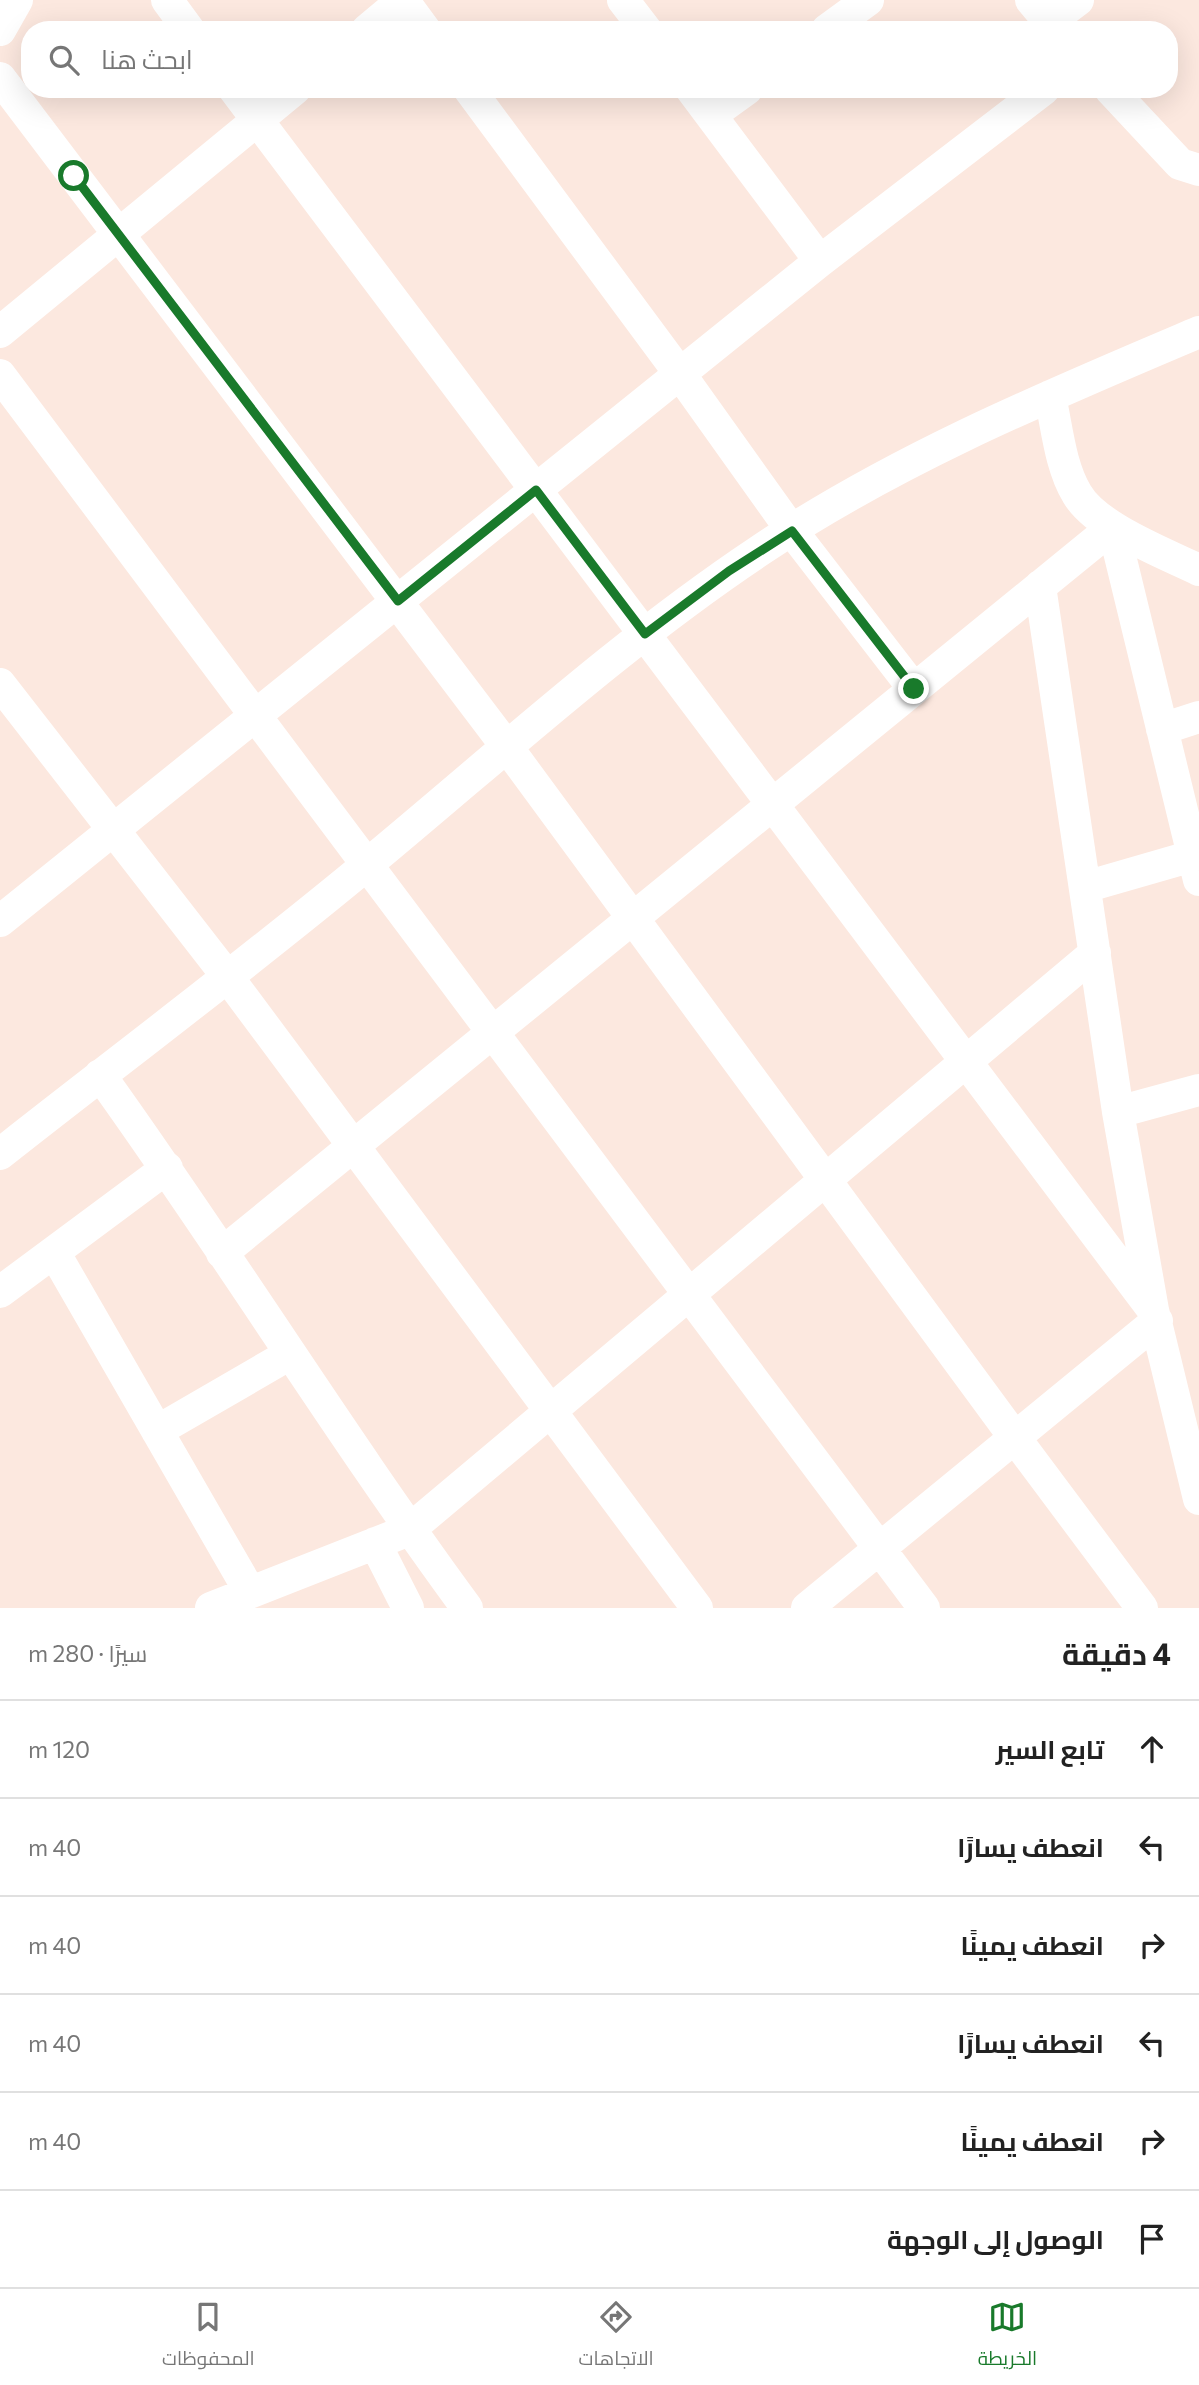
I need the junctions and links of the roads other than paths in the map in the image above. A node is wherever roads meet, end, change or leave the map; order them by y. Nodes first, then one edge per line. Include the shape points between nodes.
1 (17, 0) edge
2 (167, 0) edge
3 (403, 0) edge
4 (624, 0) edge
5 (867, 0) edge
6 (1079, 0) edge
7 (1045, 17) edge
8 (183, 21) edge
9 (378, 21) edge
10 (418, 21) edge
11 (639, 21) edge
12 (839, 21) edge
13 (0, 30) edge
14 (0, 78) edge
15 (241, 98) edge
16 (284, 98) edge
17 (476, 98) edge
18 (698, 98) edge
19 (735, 98) edge
20 (1032, 98) edge
21 (1118, 98) edge
22 (711, 115) junction
23 (258, 120) junction
24 (1199, 170) edge
25 (119, 234) junction
26 (820, 261) junction
27 (0, 332) edge
28 (1199, 332) edge
29 (680, 374) junction
30 (0, 375) edge
31 (1050, 396) junction
32 (536, 490) junction
33 (1113, 527) junction
34 (792, 531) junction
35 (1199, 570) edge
36 (1040, 586) junction
37 (398, 601) junction
38 (645, 634) junction
39 (0, 684) edge
40 (914, 689) junction
41 (256, 716) junction
42 (1199, 717) edge
43 (1162, 729) junction
44 (507, 747) junction
45 (773, 804) junction
46 (114, 830) junction
47 (1197, 863) edge
48 (367, 865) junction
49 (1085, 887) junction
50 (634, 917) junction
51 (0, 921) edge
52 (1094, 953) junction
53 (227, 976) junction
54 (492, 1032) junction
55 (966, 1060) junction
56 (100, 1075) junction
57 (1199, 1090) edge
58 (1118, 1112) junction
59 (354, 1145) junction
60 (0, 1154) edge
61 (167, 1168) junction
62 (825, 1180) junction
63 (54, 1252) junction
64 (222, 1253) junction
65 (0, 1292) edge
66 (689, 1294) junction
67 (1155, 1316) junction
68 (290, 1354) junction
69 (551, 1410) junction
70 (158, 1431) junction
71 (1015, 1438) junction
72 (1199, 1499) edge
73 (409, 1530) junction
74 (375, 1543) junction
75 (880, 1548) junction
76 (250, 1592) junction
77 (211, 1608) edge
78 (408, 1608) edge
79 (467, 1608) edge
80 (697, 1608) edge
81 (807, 1608) edge
82 (924, 1608) edge
83 (1142, 1608) edge

1 - 13 street
2 - 8 street
3 - 9 street
3 - 10 street
4 - 11 street
5 - 12 street
6 - 7 street
14 - 25 street
15 - 23 street
16 - 23 street
17 - 29 street
18 - 22 street
19 - 22 street
20 - 26 street
21 - 24 street via 1180,164
22 - 26 street
23 - 25 street
23 - 32 street
25 - 27 street
25 - 37 street
26 - 29 street
28 - 31 street
29 - 32 street
29 - 34 street
30 - 41 street
31 - 33 street via 1077,496
31 - 34 street via 897,469
32 - 37 street
32 - 38 street
33 - 35 street
33 - 36 street
33 - 43 street
34 - 38 street
34 - 40 street
36 - 40 street
36 - 49 street
37 - 41 street
37 - 44 street
38 - 44 street
38 - 45 street
39 - 46 street
40 - 45 street
41 - 46 street
41 - 48 street
42 - 43 street
43 - 47 street
44 - 48 street
44 - 50 street
45 - 50 street
45 - 55 street
46 - 51 street
46 - 53 street
47 - 49 street
48 - 53 street
48 - 54 street
49 - 52 street
50 - 54 street
50 - 62 street
52 - 55 street
52 - 58 street
53 - 56 street
53 - 59 street
54 - 59 street
54 - 66 street
55 - 62 street
55 - 67 street
56 - 60 street
56 - 61 street
57 - 58 street
58 - 67 street
59 - 64 street
59 - 69 street
61 - 63 street
61 - 64 street
62 - 66 street
62 - 71 street
63 - 65 street
63 - 70 street
64 - 68 street
66 - 69 street
66 - 75 street
67 - 71 street
67 - 72 street
68 - 70 street
68 - 73 street
69 - 73 street
69 - 80 street
70 - 76 street
71 - 75 street
71 - 83 street
73 - 74 street
73 - 79 street
74 - 76 street
74 - 78 street
75 - 81 street
75 - 82 street
76 - 77 street

